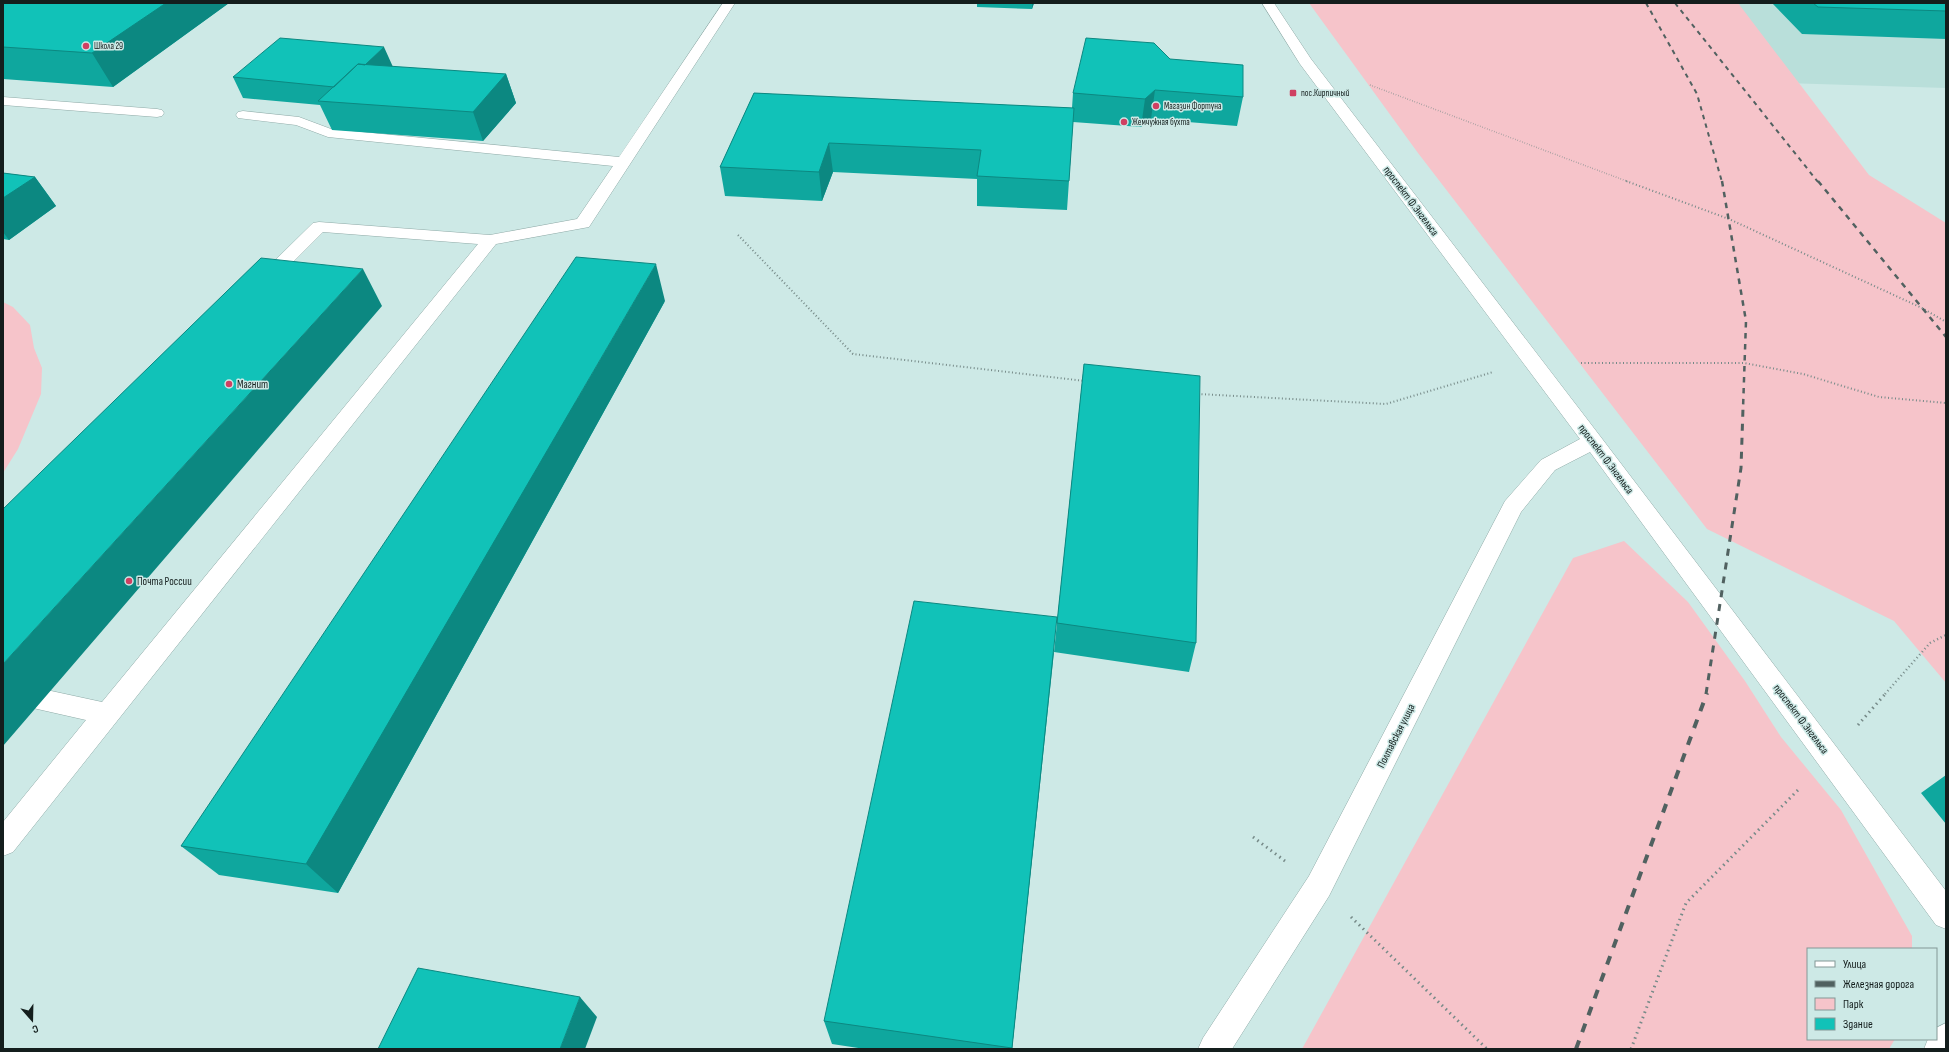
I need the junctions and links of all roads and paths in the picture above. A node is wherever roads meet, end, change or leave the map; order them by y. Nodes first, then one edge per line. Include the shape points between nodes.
1 (729, 3) edge
2 (1268, 3) edge
3 (1305, 61) junction
4 (3, 101) edge
5 (157, 113) dead end
6 (243, 115) dead end
7 (623, 162) junction
8 (738, 235) dead end
9 (490, 240) junction
10 (251, 294) edge
11 (1946, 322) edge
12 (1532, 362) junction
13 (1092, 382) edge
14 (1194, 394) edge
15 (1946, 403) edge
16 (1593, 441) junction
17 (1946, 635) edge
18 (42, 700) dead end
19 (107, 714) junction
20 (1830, 757) junction
21 (1253, 837) dead end
22 (3, 843) edge
23 (1319, 886) junction
24 (1946, 915) edge
25 (1946, 1039) edge
26 (1214, 1049) edge
27 (1487, 1049) edge
28 (1631, 1049) edge
29 (1940, 1049) edge

1 - 7 street
2 - 3 street, проспект Ф.Энгельса
3 - 11 path via 1729,219 1922,308
3 - 12 street, проспект Ф.Энгельса
4 - 5 street
6 - 7 street via 299,121 328,133
7 - 9 street via 583,223
8 - 13 path via 853,354
9 - 10 street via 319,227
9 - 19 street
12 - 14 path via 1386,404
12 - 15 path via 1744,363 1803,374 1879,397
12 - 16 street, проспект Ф.Энгельса
16 - 20 street, проспект Ф.Энгельса
16 - 23 street, Полтавская улица via 1548,465 1513,507
17 - 20 path via 1930,643
18 - 19 street
19 - 22 street
20 - 24 street, проспект Ф.Энгельса
20 - 28 path via 1686,903
21 - 23 path
23 - 26 street, Полтавская улица
23 - 27 path
25 - 29 street

